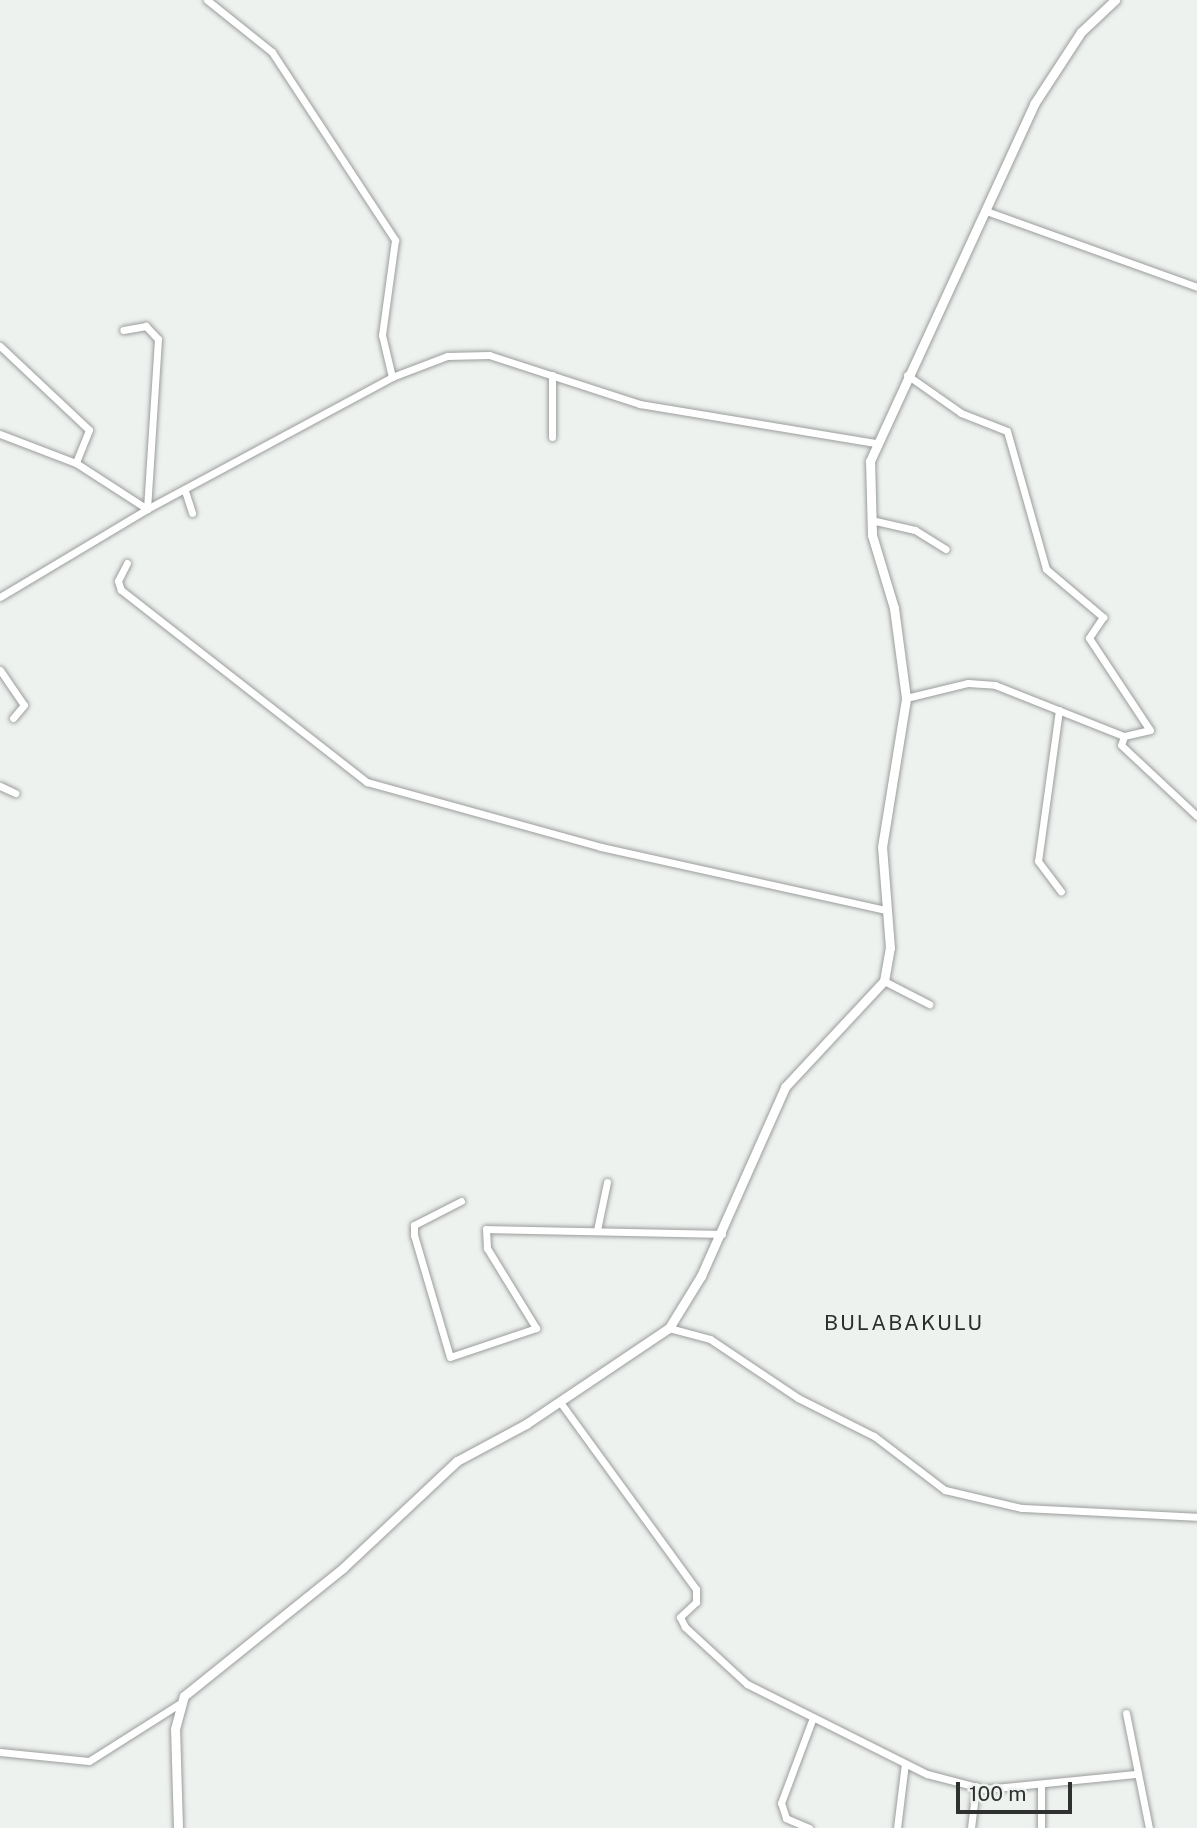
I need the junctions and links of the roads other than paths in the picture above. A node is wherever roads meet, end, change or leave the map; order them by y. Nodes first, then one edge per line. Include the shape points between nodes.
1 (207, 0) edge
2 (1115, 0) edge
3 (986, 211) junction
4 (1197, 287) edge
5 (124, 330) dead end
6 (0, 346) edge
7 (907, 374) junction
8 (552, 375) junction
9 (392, 377) junction
10 (0, 434) edge
11 (552, 437) dead end
12 (875, 443) junction
13 (76, 463) junction
14 (186, 491) junction
15 (147, 509) junction
16 (192, 513) dead end
17 (871, 520) junction
18 (945, 549) dead end
19 (127, 563) dead end
20 (0, 597) edge
21 (0, 670) edge
22 (906, 698) junction
23 (1059, 710) junction
24 (13, 718) dead end
25 (1124, 736) junction
26 (0, 786) edge
27 (15, 793) dead end
28 (1197, 816) edge
29 (1061, 891) dead end
30 (886, 910) junction
31 (884, 982) junction
32 (929, 1004) dead end
33 (607, 1182) dead end
34 (461, 1201) dead end
35 (597, 1230) junction
36 (722, 1234) junction
37 (669, 1328) junction
38 (560, 1402) junction
39 (1197, 1517) edge
40 (179, 1704) junction
41 (1126, 1713) dead end
42 (812, 1720) junction
43 (0, 1752) edge
44 (905, 1763) junction
45 (1135, 1774) junction
46 (976, 1786) junction
47 (1041, 1787) junction
48 (178, 1828) edge
49 (809, 1828) edge
50 (897, 1828) edge
51 (971, 1828) edge
52 (1041, 1828) edge
53 (1149, 1828) edge

1 - 9 street via 272,52 395,240 382,335
2 - 3 street via 1081,32 1049,79
3 - 4 street
3 - 7 street
5 - 15 street via 146,326 158,340
6 - 13 street via 89,430
7 - 12 street
7 - 25 street via 961,413 1007,431 1046,569 1103,617 1089,638 1150,732
8 - 9 street via 473,352
8 - 11 street
8 - 12 street via 640,404
9 - 14 street
10 - 13 street
12 - 17 street via 868,477
13 - 15 street
14 - 15 street
14 - 16 street
15 - 20 street
17 - 18 street via 915,530
17 - 22 street via 894,608
19 - 30 street via 118,581 121,590 367,782 601,846
21 - 24 street via 24,705
22 - 23 street via 981,682
22 - 30 street via 882,847
23 - 25 street
23 - 29 street via 1038,861
25 - 28 street via 1121,745
26 - 27 street
30 - 31 street via 890,948
31 - 32 street
31 - 36 street via 785,1087
33 - 35 street
34 - 35 street via 414,1225 450,1357 536,1328 487,1248 486,1228
35 - 36 street
36 - 37 street
37 - 38 street
37 - 39 street via 710,1339 798,1398 874,1436 945,1490 1022,1508
38 - 40 street via 457,1461 343,1568
38 - 42 street via 696,1589 696,1602 680,1617 690,1635 747,1684
40 - 43 street via 89,1761
40 - 48 street
41 - 45 street
42 - 44 street
42 - 49 street via 781,1803 786,1818
44 - 46 street
44 - 50 street
45 - 47 street
45 - 53 street
46 - 47 street
46 - 51 street
47 - 52 street

